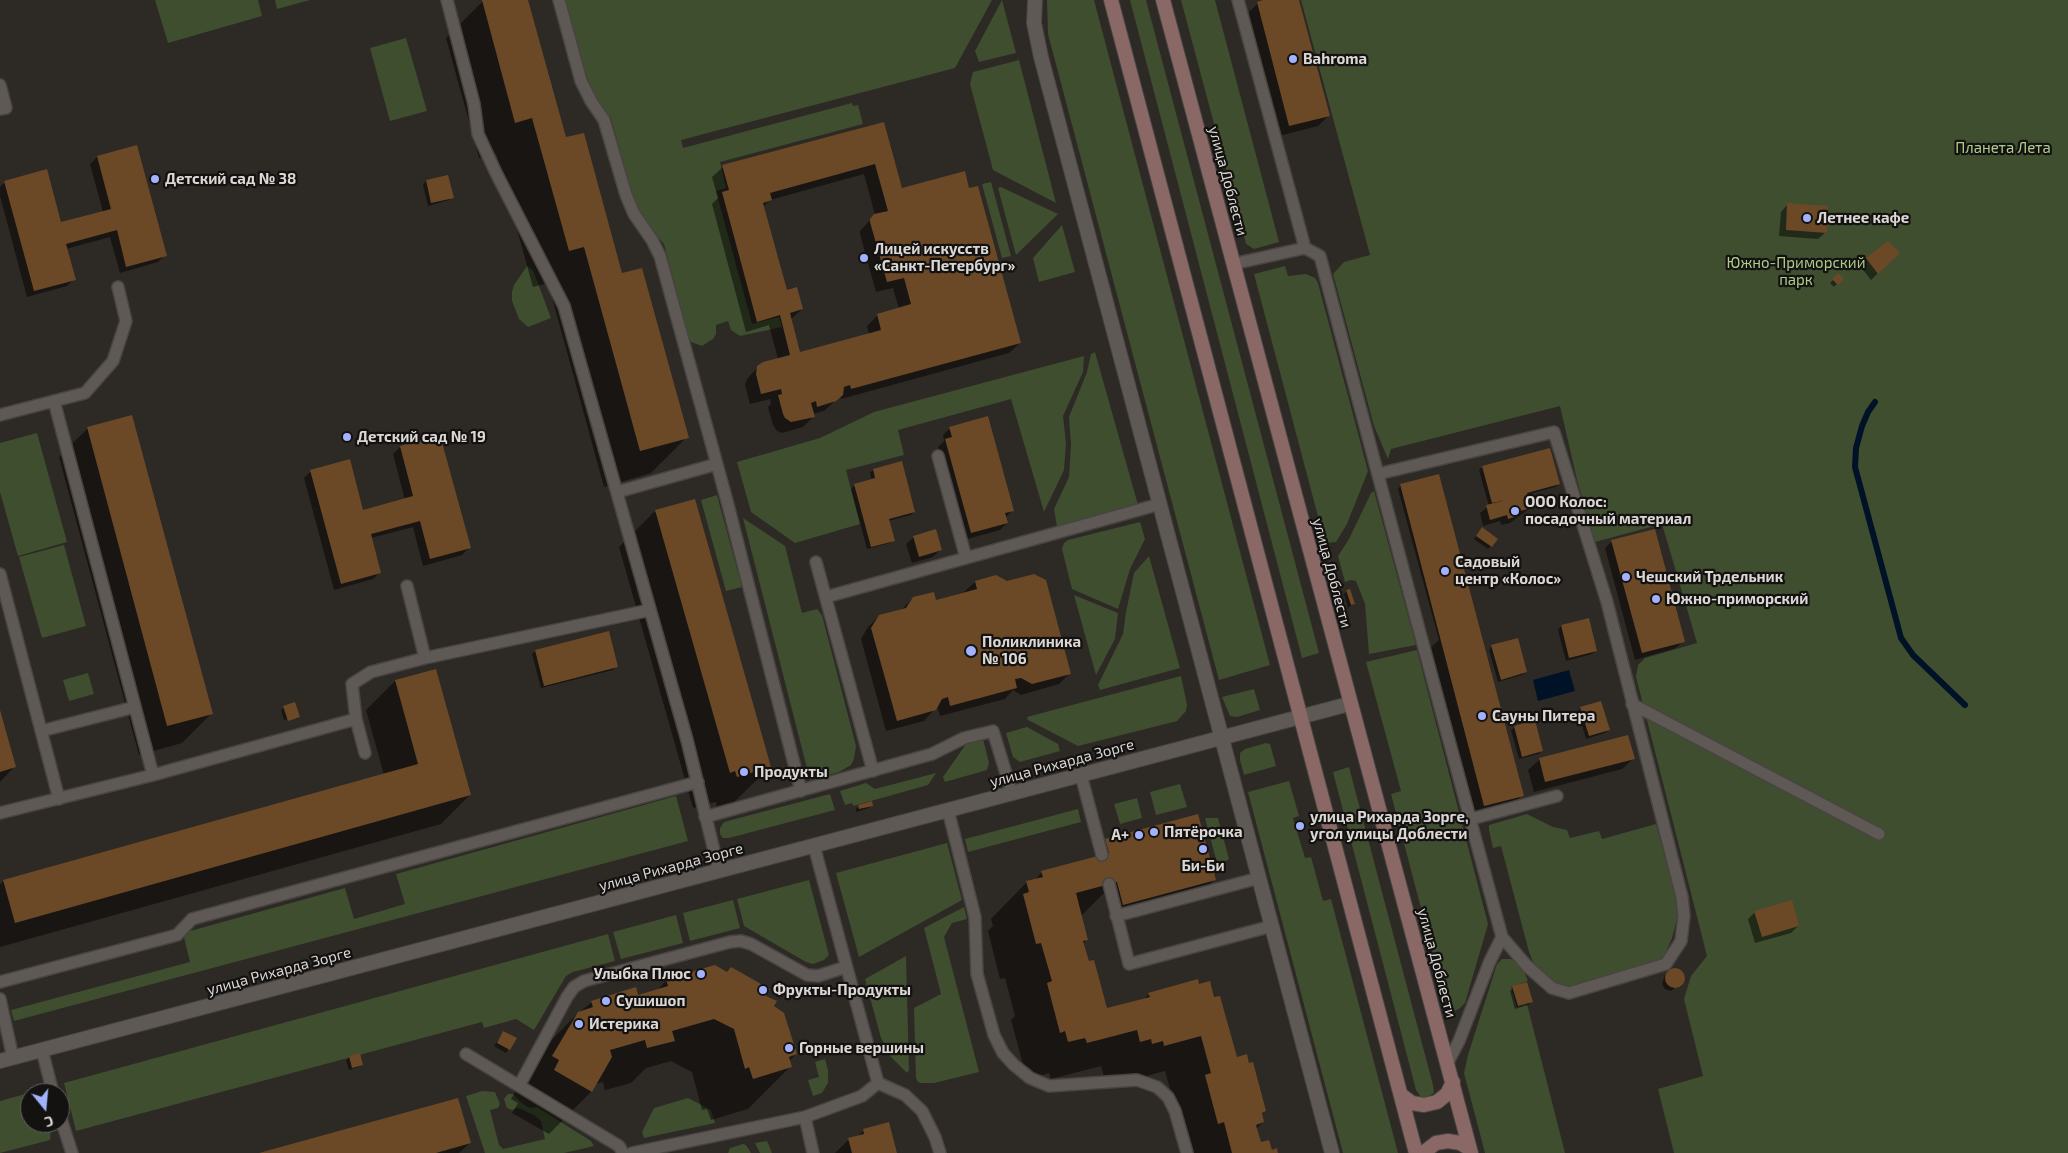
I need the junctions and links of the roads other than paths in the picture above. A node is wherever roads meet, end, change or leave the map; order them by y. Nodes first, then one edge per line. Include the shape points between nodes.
1 (447, 0) edge
2 (559, 0) edge
3 (1035, 0) edge
4 (1111, 0) edge
5 (1163, 0) edge
6 (1238, 0) edge
7 (0, 85) edge
8 (0, 110) edge
9 (1306, 248) junction
10 (1233, 264) junction
11 (118, 287) dead end
12 (54, 401) junction
13 (0, 415) edge
14 (938, 456) dead end
15 (717, 464) junction
16 (1378, 474) junction
17 (617, 492) junction
18 (1160, 504) junction
19 (966, 558) junction
20 (816, 562) dead end
21 (0, 574) edge
22 (407, 586) dead end
23 (826, 597) junction
24 (650, 610) junction
25 (425, 658) junction
26 (1350, 704) junction
27 (1632, 704) junction
28 (135, 707) junction
29 (1300, 717) junction
30 (356, 719) junction
31 (41, 731) junction
32 (1222, 738) junction
33 (365, 754) dead end
34 (873, 771) junction
35 (153, 775) junction
36 (1081, 775) junction
37 (698, 782) junction
38 (801, 791) junction
39 (1012, 794) junction
40 (1557, 796) dead end
41 (59, 799) junction
42 (948, 810) junction
43 (0, 813) edge
44 (705, 817) junction
45 (1471, 819) junction
46 (1879, 834) dead end
47 (814, 846) junction
48 (1102, 855) dead end
49 (719, 871) junction
50 (1259, 878) junction
51 (1109, 884) dead end
52 (1116, 916) junction
53 (1272, 926) junction
54 (1502, 937) junction
55 (846, 967) junction
56 (0, 982) edge
57 (0, 999) edge
58 (42, 1050) junction
59 (466, 1054) dead end
60 (7, 1060) edge
61 (1448, 1062) junction
62 (1453, 1082) junction
63 (50, 1083) edge
64 (878, 1083) junction
65 (520, 1084) junction
66 (1401, 1095) junction
67 (805, 1117) junction
68 (66, 1133) edge
69 (1470, 1151) edge
70 (72, 1153) edge
71 (623, 1153) edge
72 (632, 1153) edge
73 (814, 1153) edge
74 (940, 1153) edge
75 (1187, 1153) edge
76 (1332, 1153) edge
77 (1416, 1153) edge
78 (1423, 1153) edge

1 - 17 lane via 474,104 478,134 564,306
2 - 15 lane via 581,81 604,120 634,214 660,256
3 - 18 street via 1034,23 1041,57
4 - 29 main road
5 - 10 main road, улица Доблести
6 - 9 lane
7 - 8 lane via 6,108
9 - 10 lane
9 - 16 lane via 1320,256
10 - 26 main road, улица Доблести
11 - 12 lane via 126,321 113,361 84,392
12 - 13 lane
12 - 28 lane
14 - 19 lane
15 - 17 lane
15 - 38 lane
16 - 27 lane via 1554,432 1607,602
16 - 45 lane
17 - 24 lane
18 - 19 lane
18 - 32 street
19 - 23 lane
20 - 23 lane
21 - 31 lane
22 - 25 lane
23 - 34 lane
24 - 25 lane
24 - 37 lane
25 - 30 lane via 371,672 352,684
26 - 29 street, улица Рихарда Зорге
26 - 61 main road, улица Доблести
27 - 46 lane
27 - 54 lane via 1682,897 1681,941 1666,964 1569,993 1552,988
28 - 31 lane
28 - 35 lane
29 - 32 street, улица Рихарда Зорге
29 - 66 main road
30 - 33 lane
30 - 35 lane
31 - 41 lane
32 - 36 street, улица Рихарда Зорге
32 - 50 street
34 - 38 lane
34 - 39 lane via 932,754 964,738 993,731
35 - 41 lane
36 - 39 street, улица Рихарда Зорге
36 - 48 lane
37 - 44 lane
37 - 56 lane via 192,920 177,935
38 - 44 lane
39 - 42 street, улица Рихарда Зорге
40 - 45 lane
41 - 43 lane
42 - 47 street, улица Рихарда Зорге
42 - 75 lane via 975,917 977,974 994,1035 1004,1053 1030,1078 1049,1086 1137,1080 1156,1087 1172,1104
44 - 49 lane
45 - 54 lane
47 - 49 street, улица Рихарда Зорге
47 - 55 lane
49 - 58 street, улица Рихарда Зорге
50 - 52 lane
50 - 53 street
51 - 52 lane
52 - 53 lane via 1129,964
53 - 76 street
54 - 61 lane via 1460,1041
55 - 64 lane
55 - 65 lane via 818,976 807,975 741,941 584,981 567,997
57 - 60 lane
58 - 60 street, улица Рихарда Зорге
58 - 63 lane
59 - 65 lane
61 - 62 main road, улица Доблести
62 - 66 main road via 1447,1094 1437,1102 1412,1103
62 - 69 main road, улица Доблести
64 - 67 lane via 862,1096
64 - 74 lane via 905,1095 922,1111
65 - 71 lane via 619,1146
66 - 77 main road
67 - 72 lane
67 - 73 lane
68 - 70 lane
69 - 78 main road via 1460,1143 1448,1141 1436,1143

